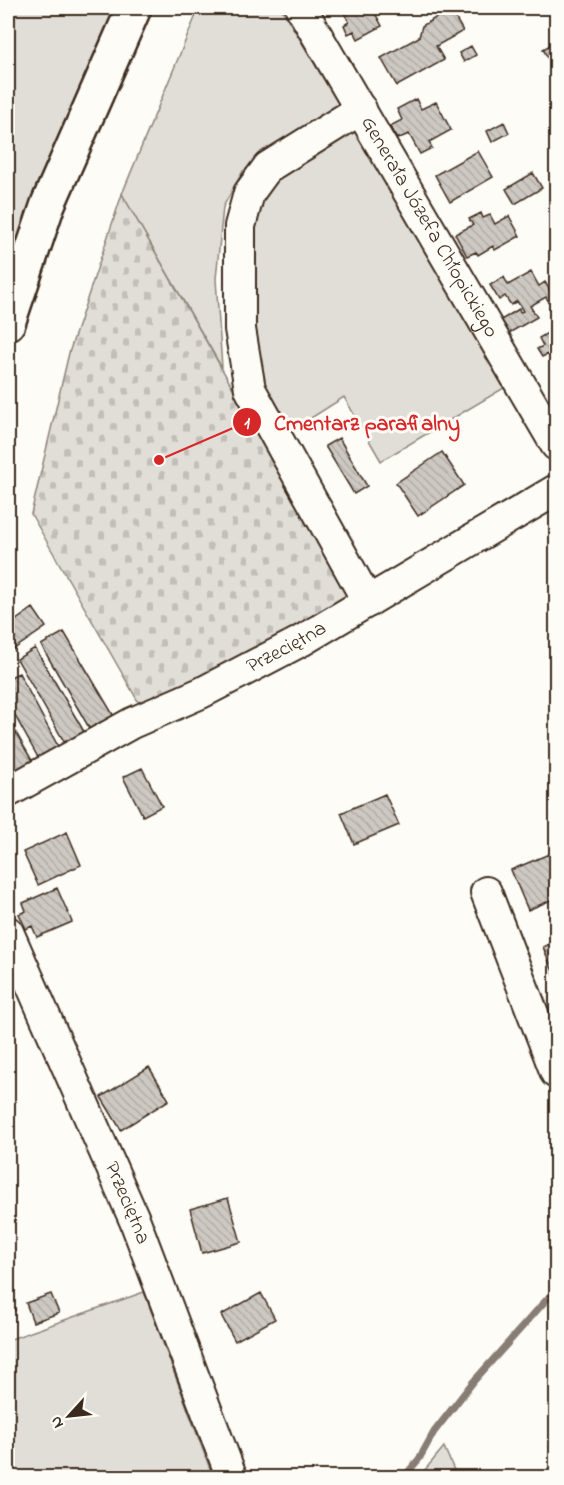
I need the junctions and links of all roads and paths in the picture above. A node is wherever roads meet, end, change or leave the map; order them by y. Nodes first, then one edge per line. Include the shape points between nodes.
1 (134, 8) edge
2 (301, 8) edge
3 (361, 109) junction
4 (8, 323) edge
5 (556, 445) edge
6 (556, 490) edge
7 (368, 603) junction
8 (8, 792) edge
9 (486, 892) dead end
10 (8, 932) edge
11 (556, 1073) edge
12 (232, 1478) edge

1 - 4 highway via 48,204
2 - 3 street, Generała Józefa Chłopickiego
3 - 5 street, Generała Józefa Chłopickiego
3 - 7 street via 268,167 249,193 240,226 240,329 250,388
6 - 7 street, Przeciętna
7 - 8 street, Przeciętna via 211,687 132,723
9 - 11 street
10 - 12 street, Przeciętna via 135,1221

